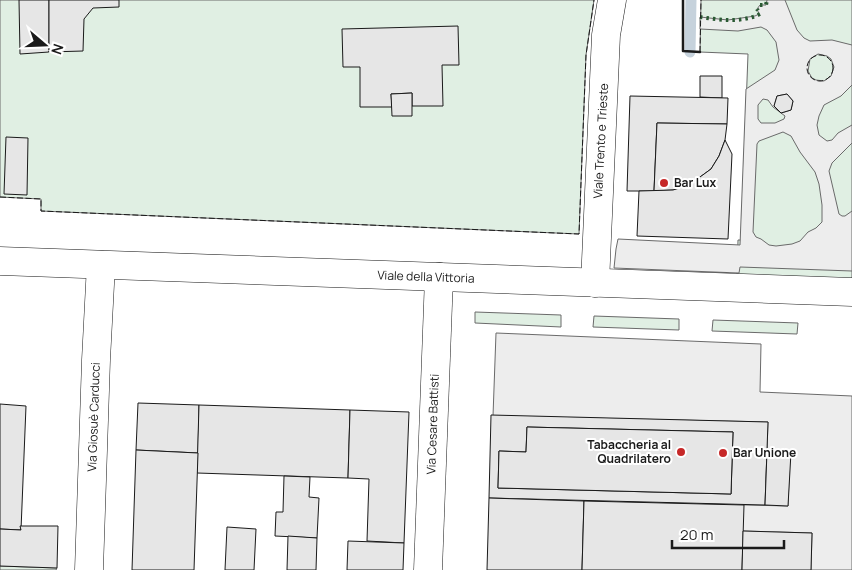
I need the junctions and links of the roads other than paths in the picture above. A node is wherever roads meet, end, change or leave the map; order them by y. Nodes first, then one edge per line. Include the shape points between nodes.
1 (612, 0) edge
2 (0, 261) edge
3 (101, 265) junction
4 (439, 277) junction
5 (595, 282) junction
6 (852, 292) edge
7 (89, 570) edge
8 (428, 570) edge

1 - 5 street, Viale Trento e Trieste via 606,35
2 - 3 street, Viale della Vittoria
3 - 4 street, Viale della Vittoria
3 - 7 street, Via Giosuè Carducci
4 - 5 street, Viale della Vittoria
4 - 8 street, Via Cesare Battisti
5 - 6 street, Viale della Vittoria

